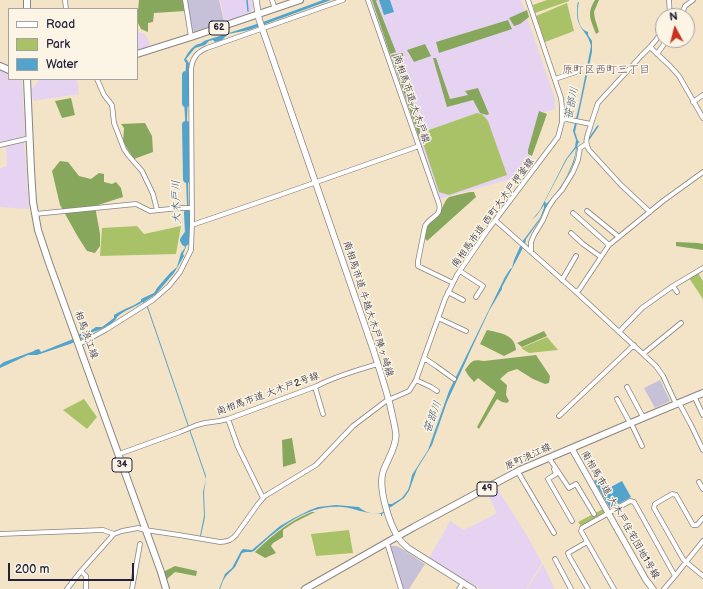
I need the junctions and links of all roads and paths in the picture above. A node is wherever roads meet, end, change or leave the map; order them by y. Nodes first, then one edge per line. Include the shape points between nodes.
1 (185, 0) edge
2 (256, 0) edge
3 (272, 0) edge
4 (300, 0) edge
5 (343, 0) edge
6 (368, 0) edge
7 (528, 0) edge
8 (693, 0) edge
9 (275, 8) junction
10 (684, 8) edge
11 (259, 17) junction
12 (263, 28) junction
13 (191, 37) junction
14 (655, 42) edge
15 (651, 48) junction
16 (661, 48) edge
17 (657, 53) junction
18 (138, 54) edge
19 (576, 72) dead end
20 (555, 79) junction
21 (27, 80) edge
22 (98, 80) edge
23 (703, 95) edge
24 (693, 102) junction
25 (703, 118) edge
26 (562, 122) junction
27 (591, 124) junction
28 (30, 138) junction
29 (0, 144) edge
30 (586, 144) junction
31 (418, 146) junction
32 (703, 172) edge
33 (316, 182) junction
34 (192, 208) junction
35 (157, 210) junction
36 (587, 211) dead end
37 (650, 212) junction
38 (573, 213) dead end
39 (35, 214) junction
40 (495, 220) junction
41 (192, 225) junction
42 (571, 233) dead end
43 (619, 237) junction
44 (609, 245) junction
45 (530, 251) junction
46 (576, 256) dead end
47 (601, 257) junction
48 (703, 268) edge
49 (460, 271) junction
50 (562, 280) junction
51 (453, 283) junction
52 (673, 286) junction
53 (448, 292) junction
54 (576, 292) junction
55 (677, 292) dead end
56 (476, 297) dead end
57 (463, 300) dead end
58 (438, 318) junction
59 (681, 323) dead end
60 (466, 331) dead end
61 (619, 332) junction
62 (79, 343) junction
63 (634, 345) junction
64 (643, 354) junction
65 (424, 358) junction
66 (378, 364) junction
67 (454, 379) dead end
68 (416, 380) junction
69 (316, 387) junction
70 (628, 387) dead end
71 (437, 391) dead end
72 (703, 393) edge
73 (617, 399) dead end
74 (696, 399) junction
75 (388, 400) junction
76 (678, 403) junction
77 (323, 414) dead end
78 (703, 415) edge
79 (559, 416) dead end
80 (643, 417) junction
81 (228, 419) junction
82 (630, 423) junction
83 (642, 446) dead end
84 (572, 449) junction
85 (703, 450) edge
86 (119, 454) junction
87 (548, 458) junction
88 (518, 472) junction
89 (699, 482) dead end
90 (703, 489) edge
91 (263, 498) junction
92 (608, 513) junction
93 (594, 514) dead end
94 (703, 518) edge
95 (572, 521) dead end
96 (145, 530) junction
97 (554, 533) dead end
98 (0, 534) edge
99 (114, 534) junction
100 (398, 537) junction
101 (703, 541) edge
102 (587, 542) junction
103 (386, 543) junction
104 (140, 544) dead end
105 (555, 559) dead end
106 (686, 562) junction
107 (81, 571) junction
108 (675, 576) junction
109 (703, 576) edge
110 (463, 583) junction
111 (67, 589) edge
112 (86, 589) edge
113 (132, 589) edge
114 (166, 589) edge
115 (305, 589) edge
116 (401, 589) edge
117 (459, 589) edge
118 (473, 589) edge
119 (571, 589) edge
120 (588, 589) edge
121 (614, 589) edge
122 (653, 589) edge
123 (664, 589) edge

1 - 13 street
2 - 11 street, 南相馬市道 牛越大木戸陣ヶ崎線
3 - 9 street
4 - 9 main road, 62
5 - 12 street
6 - 31 street, 南相馬市道 大木戸線
7 - 20 street, 南相馬市道 西町大木戸押釜線
8 - 10 street
9 - 11 main road, 62
11 - 12 street, 南相馬市道 牛越大木戸陣ヶ崎線
11 - 13 main road, 62
12 - 33 street, 南相馬市道 牛越大木戸陣ヶ崎線
12 - 34 street via 202,50 193,60
13 - 18 main road, 62
14 - 15 street
15 - 17 street
15 - 27 street via 640,56 598,103
16 - 17 street
17 - 24 street via 679,76
19 - 20 street
20 - 26 street, 南相馬市道 西町大木戸押釜線 via 561,98
21 - 28 main road, 相馬浪江線 / 34
22 - 35 street via 104,95 112,105 114,123 124,149 142,171 153,194
23 - 24 street
24 - 25 street
26 - 27 street via 565,119
26 - 40 street, 南相馬市道 西町大木戸押釜線 via 558,138
27 - 30 street
28 - 29 street
28 - 39 main road, 相馬浪江線 / 34
30 - 37 street
30 - 45 street via 580,148 573,172 546,211 531,242
31 - 33 street
31 - 51 street, 南相馬市道 大木戸線 via 440,210 426,223 418,266
32 - 37 street
33 - 41 street
33 - 66 street, 南相馬市道 牛越大木戸陣ヶ崎線
34 - 35 street
34 - 41 street
35 - 39 street via 148,211 136,204
36 - 43 street
37 - 43 street
38 - 44 street
39 - 62 main road, 相馬浪江線 / 34 via 43,247
40 - 45 street
40 - 49 street, 南相馬市道 西町大木戸押釜線
41 - 62 street via 190,252 169,286 161,294 97,335
42 - 47 street
43 - 44 street
44 - 47 street
45 - 50 street
46 - 50 street
47 - 54 street
48 - 52 street
49 - 51 street, 南相馬市道 西町大木戸押釜線
49 - 56 street via 483,286
50 - 54 street
51 - 53 street, 南相馬市道 西町大木戸押釜線
52 - 55 street
52 - 61 street via 642,308
53 - 57 street
53 - 58 street, 南相馬市道 西町大木戸押釜線
54 - 61 street
58 - 60 street
58 - 65 street, 南相馬市道 西町大木戸押釜線
59 - 64 street
61 - 63 street
62 - 86 main road, 相馬浪江線 / 34
63 - 64 street
63 - 79 street
64 - 76 street via 656,366
65 - 67 street
65 - 68 street, 南相馬市道 西町大木戸押釜線
66 - 69 street, 南相馬市道 大木戸2号線
66 - 75 street, 南相馬市道 牛越大木戸陣ヶ崎線
68 - 71 street
68 - 75 street, 南相馬市道 西町大木戸押釜線 via 409,391
69 - 77 street
69 - 81 street, 南相馬市道 大木戸2号線
70 - 80 street
72 - 74 main road, 原町浪江線 / 49
73 - 82 street
74 - 76 main road, 原町浪江線 / 49
74 - 78 street
75 - 91 street, 南相馬市道 西町大木戸押釜線 via 353,426 319,463
75 - 100 street, 南相馬市道 牛越大木戸陣ヶ崎線 via 396,437 381,479 381,490
76 - 80 main road, 原町浪江線 / 49
76 - 85 street
80 - 82 main road, 原町浪江線 / 49
81 - 86 street, 南相馬市道 大木戸2号線 via 204,422
81 - 91 street via 238,447
82 - 83 street
82 - 84 main road, 原町浪江線 / 49
84 - 87 main road, 原町浪江線 / 49
84 - 92 street, 南相馬市道 大木戸住宅団地1号線
86 - 96 main road, 相馬浪江線 / 34
87 - 88 main road, 原町浪江線 / 49
87 - 93 street via 568,488 576,484
87 - 95 street via 556,474 548,479
88 - 97 street
88 - 100 main road, 原町浪江線 / 49
89 - 90 street
91 - 96 street, 南相馬市道 西町大木戸押釜線 via 229,541 220,542
92 - 102 street via 582,528
92 - 108 street via 630,500 634,502
92 - 122 street, 南相馬市道 大木戸住宅団地1号線
94 - 106 street via 697,525 693,525 676,495 672,494 655,504 654,508
96 - 99 street, 南相馬市道 西町大木戸押釜線 via 138,528
96 - 114 main road, 相馬浪江線 / 34
98 - 99 street, 南相馬市道 西町大木戸押釜線 via 102,530
99 - 107 street
100 - 103 main road, 原町浪江線 / 49
100 - 110 street, 南相馬市道 牛越大木戸陣ヶ崎線 via 408,548
101 - 106 street
102 - 120 street via 568,553
102 - 121 street
103 - 115 main road, 原町浪江線 / 49
103 - 116 street
104 - 113 street
105 - 119 street
106 - 108 street
106 - 109 street
107 - 111 street
107 - 112 street via 86,576
108 - 123 street
110 - 117 street
110 - 118 street, 南相馬市道 牛越大木戸陣ヶ崎線

